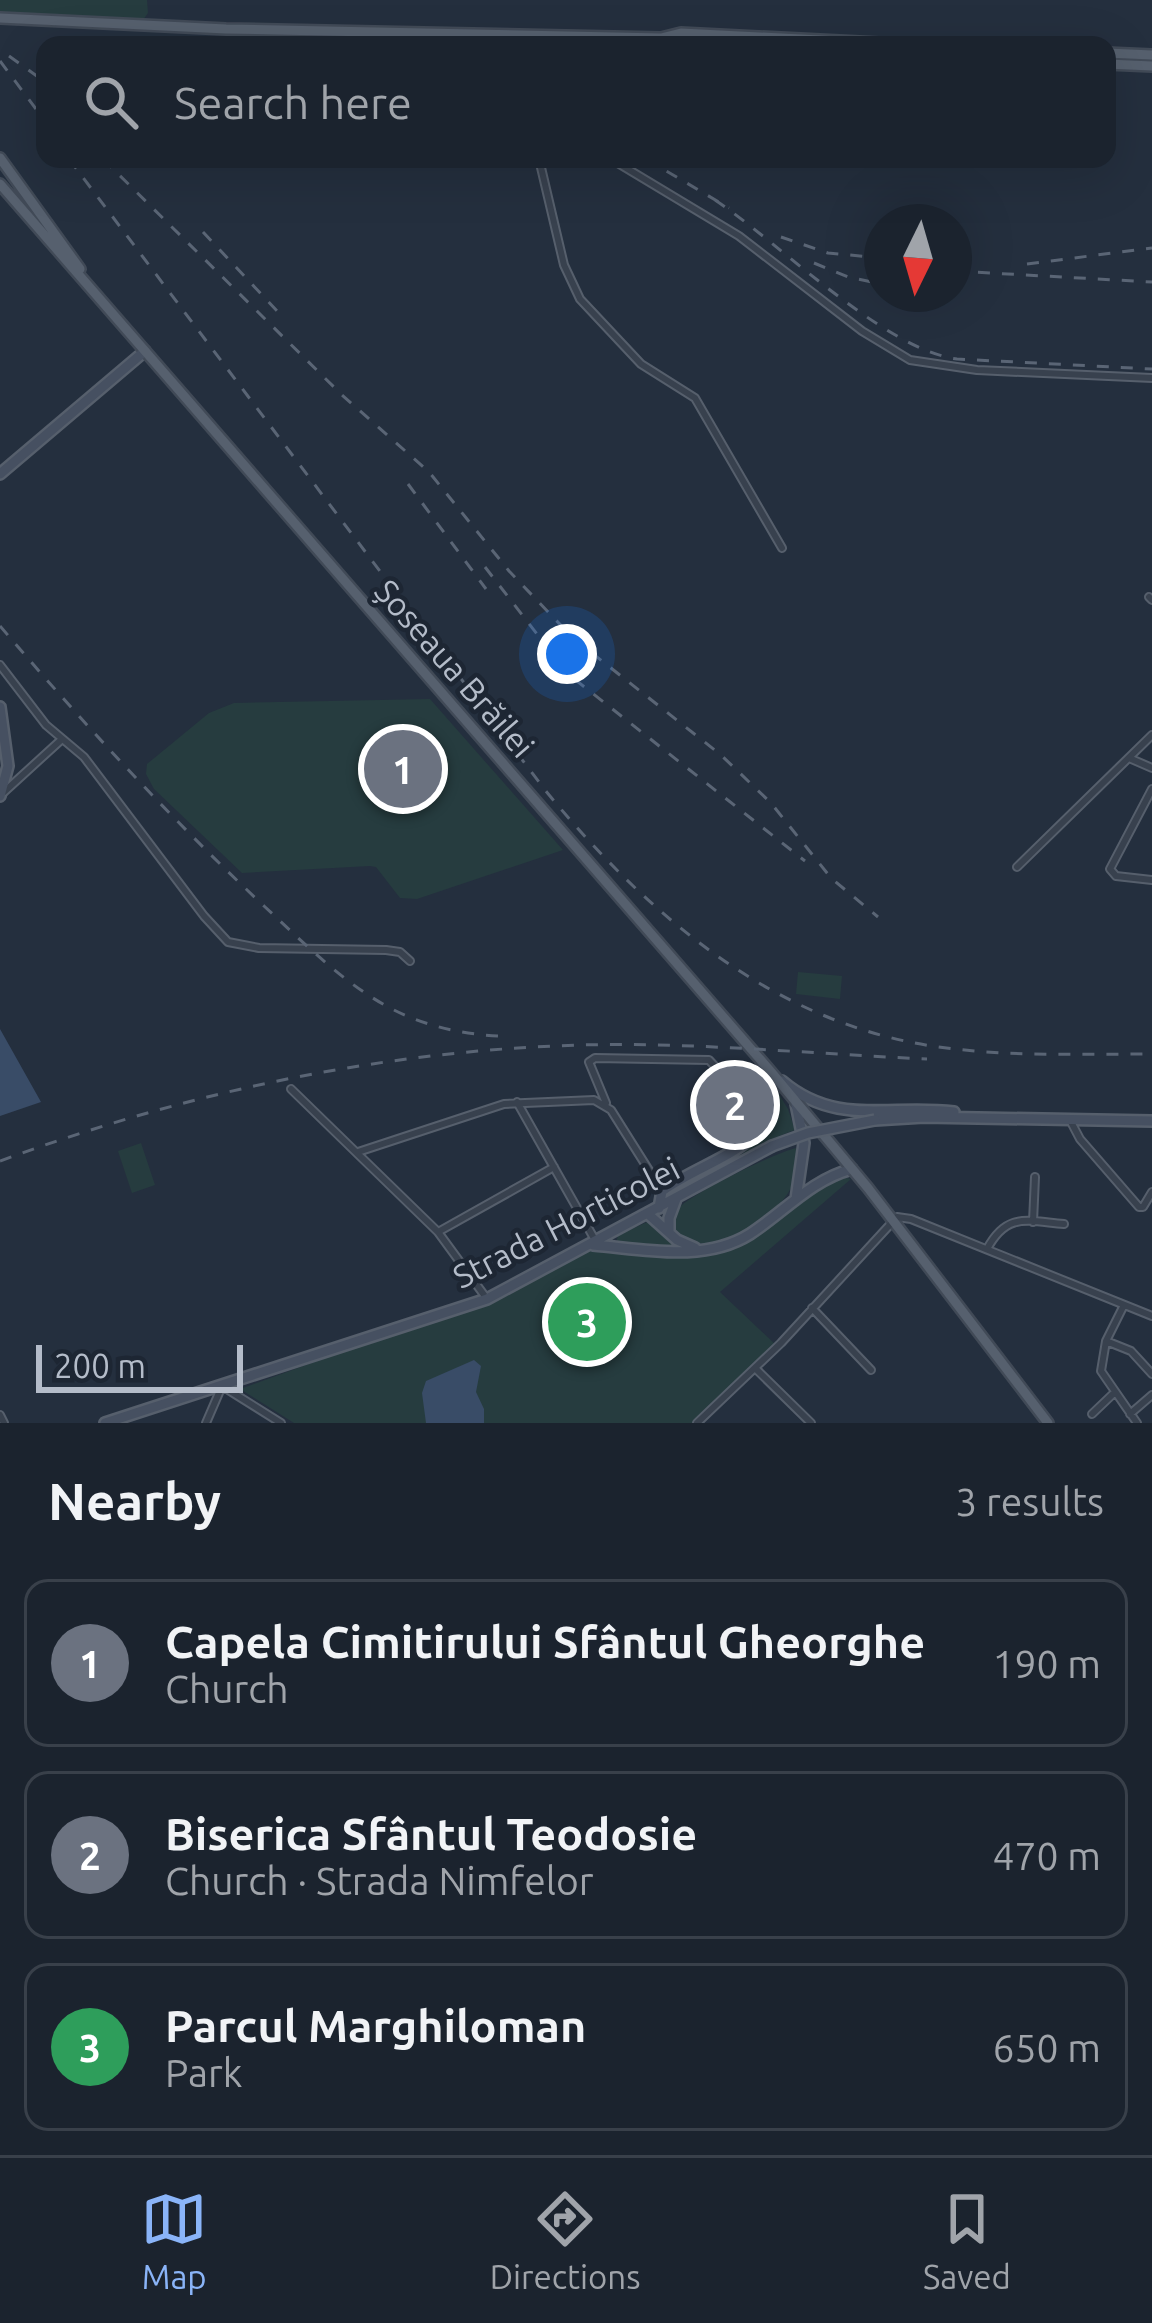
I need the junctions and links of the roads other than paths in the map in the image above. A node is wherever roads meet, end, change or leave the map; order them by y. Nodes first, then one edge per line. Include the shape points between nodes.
1 (3, 18) edge
2 (438, 36) edge
3 (671, 36) edge
4 (724, 36) edge
5 (1116, 54) edge
6 (1152, 56) edge
7 (1116, 64) edge
8 (1152, 66) edge
9 (0, 158) edge
10 (541, 168) edge
11 (626, 168) edge
12 (0, 184) edge
13 (84, 280) junction
14 (145, 351) junction
15 (1152, 378) edge
16 (0, 474) edge
17 (782, 548) dead end
18 (0, 665) edge
19 (0, 706) edge
20 (1152, 735) edge
21 (61, 740) junction
22 (1129, 758) junction
23 (1152, 768) edge
24 (1152, 789) edge
25 (2, 794) edge
26 (1017, 867) dead end
27 (1152, 880) edge
28 (410, 961) dead end
29 (762, 1063) junction
30 (291, 1089) dead end
31 (725, 1094) dead end
32 (517, 1102) junction
33 (796, 1102) junction
34 (606, 1105) junction
35 (983, 1119) junction
36 (1070, 1120) junction
37 (1152, 1121) edge
38 (358, 1152) junction
39 (554, 1167) junction
40 (852, 1168) junction
41 (1035, 1178) dead end
42 (662, 1191) junction
43 (1152, 1192) edge
44 (676, 1199) junction
45 (796, 1199) junction
46 (653, 1211) junction
47 (892, 1219) junction
48 (1033, 1222) junction
49 (1064, 1224) dead end
50 (438, 1232) junction
51 (669, 1232) junction
52 (610, 1234) junction
53 (592, 1243) junction
54 (623, 1247) junction
55 (988, 1249) junction
56 (700, 1250) junction
57 (487, 1299) junction
58 (1125, 1305) junction
59 (812, 1308) junction
60 (1152, 1316) edge
61 (1106, 1341) junction
62 (756, 1369) junction
63 (872, 1370) dead end
64 (1152, 1374) edge
65 (222, 1386) junction
66 (1114, 1393) junction
67 (1152, 1395) edge
68 (0, 1414) edge
69 (1092, 1414) dead end
70 (1130, 1414) junction
71 (4, 1423) edge
72 (105, 1423) edge
73 (206, 1423) edge
74 (280, 1423) edge
75 (698, 1423) edge
76 (811, 1423) edge
77 (1048, 1423) edge
78 (1137, 1423) edge

1 - 2 main road
3 - 4 main road
5 - 6 main road
7 - 8 main road
9 - 13 main road
10 - 17 street via 580,299 641,364 695,398
11 - 15 street via 739,236 910,360
12 - 13 main road, Șoseaua Brăilei
13 - 14 main road, Șoseaua Brăilei
14 - 16 main road
14 - 29 main road, Șoseaua Brăilei
18 - 21 street
19 - 25 main road via 8,766
20 - 22 street
21 - 25 street
21 - 28 street via 84,757 228,942 392,951
22 - 23 street
22 - 26 street
24 - 27 street via 1111,872
29 - 33 main road, Șoseaua Brăilei
29 - 35 main road via 831,1109
29 - 42 main road via 771,1099 756,1134
30 - 38 street
31 - 34 street via 709,1060 595,1058 589,1062
32 - 34 street
32 - 38 street
32 - 39 street
33 - 40 main road, Șoseaua Brăilei
33 - 45 main road via 804,1143
34 - 42 street
35 - 36 main road
35 - 44 main road, Strada Horticolei, bridge via 874,1120 819,1130 772,1146
36 - 37 main road
36 - 43 street via 1139,1207
38 - 50 street
39 - 50 street
39 - 53 street
40 - 45 main road
40 - 47 main road, Șoseaua Brăilei
41 - 48 street
42 - 46 main road
44 - 46 main road, Strada Horticolei
44 - 51 main road
45 - 56 main road via 736,1241
46 - 51 main road
46 - 52 main road, Strada Horticolei
47 - 55 street
47 - 59 street
47 - 77 main road, Șoseaua Brăilei
48 - 49 street
48 - 55 street via 1003,1225
50 - 57 street
51 - 56 main road
52 - 53 main road, Strada Horticolei
52 - 54 main road via 610,1243
53 - 54 main road
53 - 57 main road, Strada Horticolei
54 - 56 main road
55 - 58 street
57 - 65 main road, Strada Horticolei
58 - 60 street
58 - 61 street
59 - 62 street
59 - 63 street
61 - 64 street via 1131,1351
61 - 66 street via 1101,1371
62 - 75 street
62 - 76 street
65 - 72 main road, Strada Horticolei
65 - 73 street
65 - 74 street
66 - 69 street
66 - 70 street
67 - 70 street
68 - 71 street
70 - 78 street

